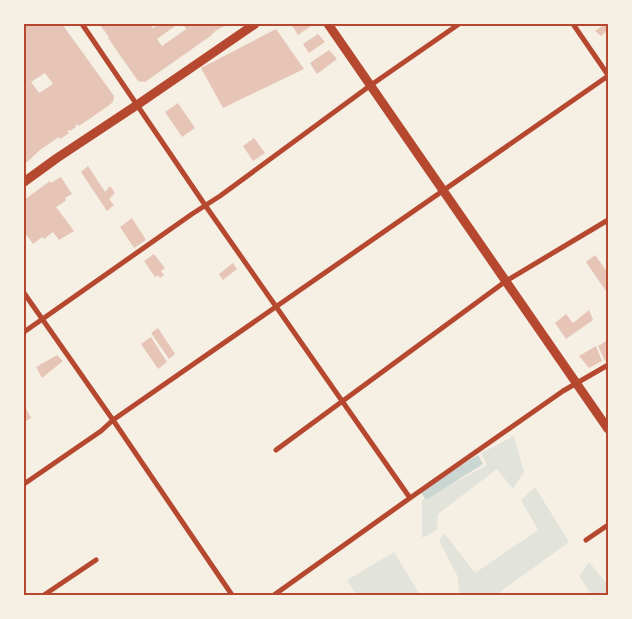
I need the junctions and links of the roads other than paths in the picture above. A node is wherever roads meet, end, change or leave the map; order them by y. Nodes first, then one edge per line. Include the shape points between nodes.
1 (82, 24) edge
2 (255, 24) edge
3 (328, 24) edge
4 (459, 24) edge
5 (572, 24) edge
6 (608, 76) edge
7 (371, 85) junction
8 (137, 105) junction
9 (24, 182) edge
10 (444, 191) junction
11 (205, 205) junction
12 (608, 220) edge
13 (506, 281) junction
14 (24, 293) edge
15 (276, 307) junction
16 (42, 319) junction
17 (24, 332) edge
18 (608, 365) edge
19 (577, 383) junction
20 (342, 400) junction
21 (113, 420) junction
22 (608, 429) edge
23 (276, 450) dead end
24 (24, 484) edge
25 (410, 498) junction
26 (608, 525) edge
27 (586, 540) dead end
28 (96, 560) dead end
29 (44, 595) edge
30 (232, 595) edge
31 (274, 595) edge

1 - 8 street
2 - 8 street
3 - 7 street
4 - 7 street
5 - 6 street
6 - 10 street
7 - 10 street
7 - 11 street
8 - 9 street
8 - 11 street
10 - 13 street
10 - 15 street
11 - 15 street
11 - 16 street
12 - 13 street
13 - 19 street
13 - 20 street
14 - 16 street
15 - 20 street
15 - 21 street
16 - 17 street
16 - 21 street
18 - 19 street
19 - 22 street
19 - 25 street
20 - 23 street
20 - 25 street
21 - 24 street
21 - 30 street
25 - 31 street
26 - 27 street
28 - 29 street

